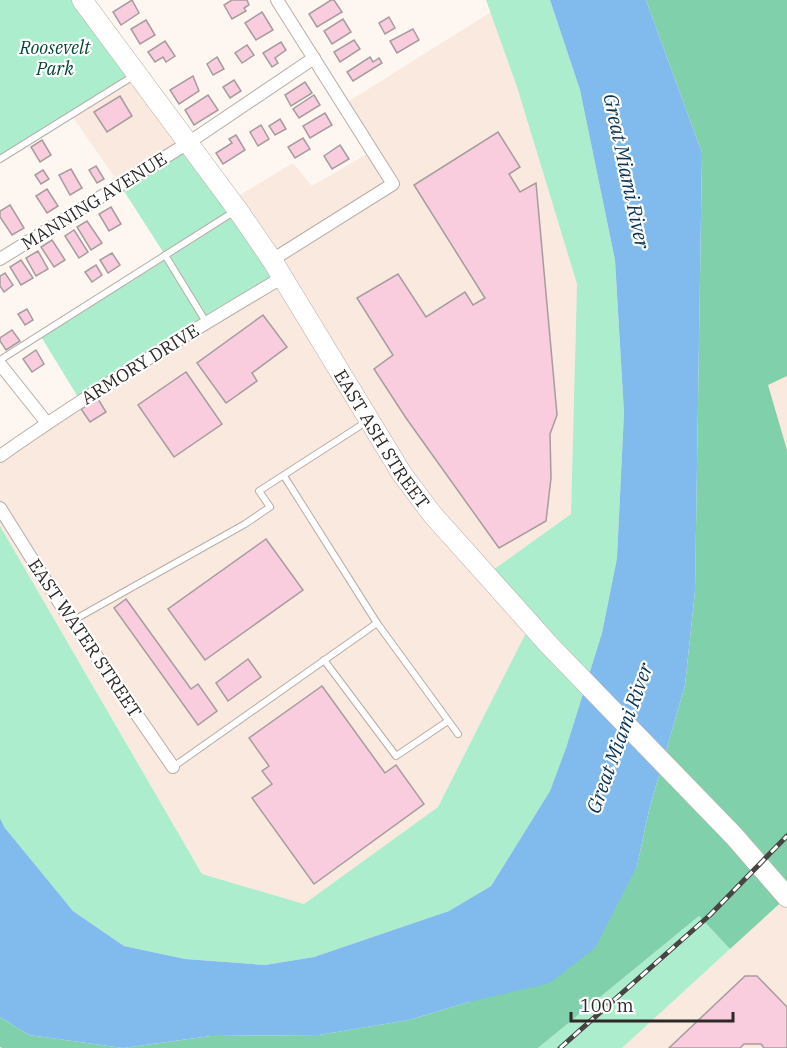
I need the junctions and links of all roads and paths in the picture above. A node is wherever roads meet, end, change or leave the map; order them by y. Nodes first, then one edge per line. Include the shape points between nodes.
1 (82, 0) edge
2 (277, 0) edge
3 (314, 58) junction
4 (136, 75) junction
5 (188, 143) junction
6 (0, 159) edge
7 (237, 210) junction
8 (165, 255) junction
9 (0, 259) edge
10 (272, 260) junction
11 (283, 277) junction
12 (206, 322) junction
13 (0, 362) edge
14 (369, 420) junction
15 (47, 423) junction
16 (0, 456) edge
17 (284, 477) junction
18 (0, 508) edge
19 (72, 621) junction
20 (377, 623) junction
21 (324, 660) junction
22 (448, 721) junction
23 (458, 734) dead end
24 (173, 767) joint
25 (734, 836) junction
26 (787, 883) edge
27 (787, 897) edge

1 - 4 main road, EAST ASH STREET
2 - 3 street
3 - 5 street, MANNING AVENUE
3 - 10 street via 393,184
4 - 5 main road, EAST ASH STREET
4 - 6 lane
5 - 7 main road, EAST ASH STREET
5 - 9 street, MANNING AVENUE
7 - 8 lane
7 - 10 main road, EAST ASH STREET
8 - 12 lane
8 - 13 lane
10 - 11 main road, EAST ASH STREET
11 - 12 street, ARMORY DRIVE
11 - 14 main road, EAST ASH STREET
12 - 15 street, ARMORY DRIVE
13 - 15 street
14 - 17 lane
14 - 25 main road, EAST ASH STREET via 432,514 549,645
15 - 16 street, ARMORY DRIVE
17 - 19 lane via 259,491 270,507 245,524
17 - 20 lane
18 - 19 street, EAST WATER STREET
19 - 24 street, EAST WATER STREET
20 - 21 lane
20 - 22 lane
21 - 22 lane via 396,756
21 - 24 lane
22 - 23 lane
25 - 26 main road, EAST ASH STREET
25 - 27 main road, EAST ASH STREET

